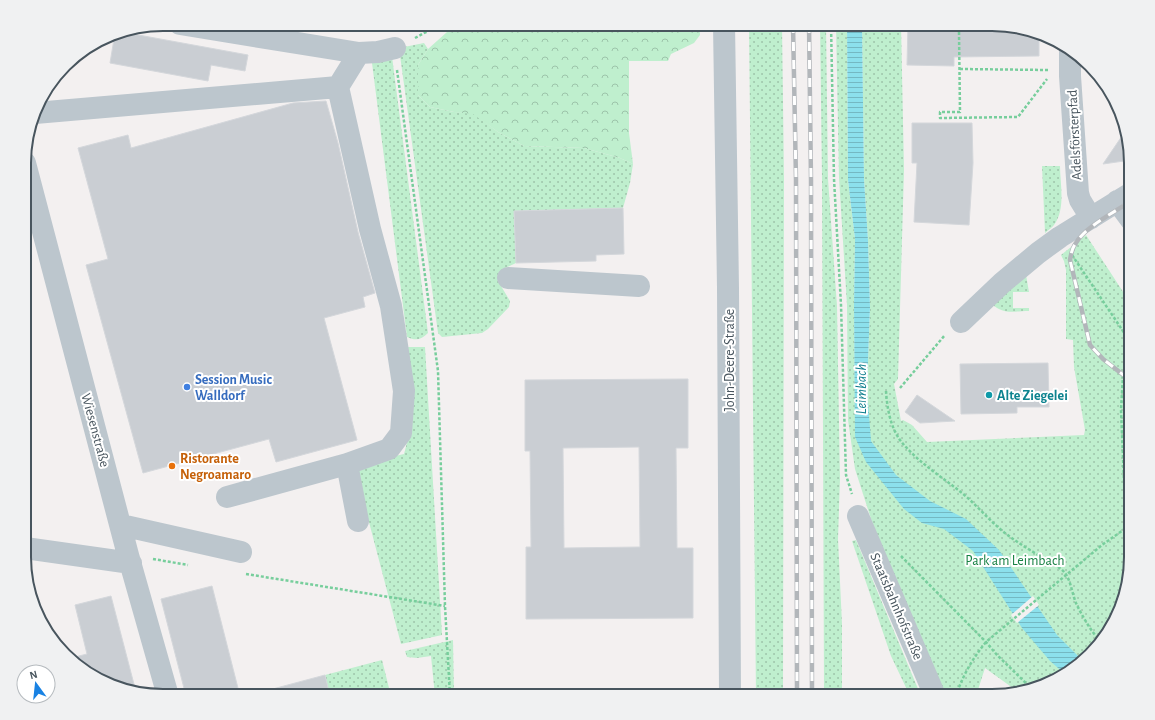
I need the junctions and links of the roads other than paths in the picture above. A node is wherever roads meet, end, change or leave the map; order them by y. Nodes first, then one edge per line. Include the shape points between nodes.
1 (223, 31) edge
2 (724, 31) edge
3 (395, 48) road end
4 (359, 53) junction
5 (1068, 54) edge
6 (338, 87) junction
7 (41, 112) edge
8 (31, 186) edge
9 (1124, 197) edge
10 (1091, 218) junction
11 (508, 278) dead end
12 (638, 286) dead end
13 (960, 322) road end
14 (347, 464) junction
15 (227, 497) dead end
16 (858, 516) road end
17 (358, 521) dead end
18 (121, 525) junction
19 (31, 549) edge
20 (241, 552) dead end
21 (130, 559) junction
22 (166, 689) edge
23 (730, 689) edge
24 (932, 689) edge

1 - 4 street
2 - 23 street, John-Deere-Straße
3 - 4 street
4 - 6 street
5 - 10 street, Adelsförsterpfad via 1062,71 1078,194
6 - 7 street
6 - 14 street via 370,229 391,306 404,390 401,433 397,439 389,449
8 - 18 street, Wiesenstraße
9 - 10 street
10 - 13 street via 1014,272
11 - 12 street
14 - 15 street
14 - 17 street
16 - 24 street, Staatsbahnhofstraße
18 - 20 street
18 - 21 street, Wiesenstraße
19 - 21 street
21 - 22 street, Wiesenstraße

